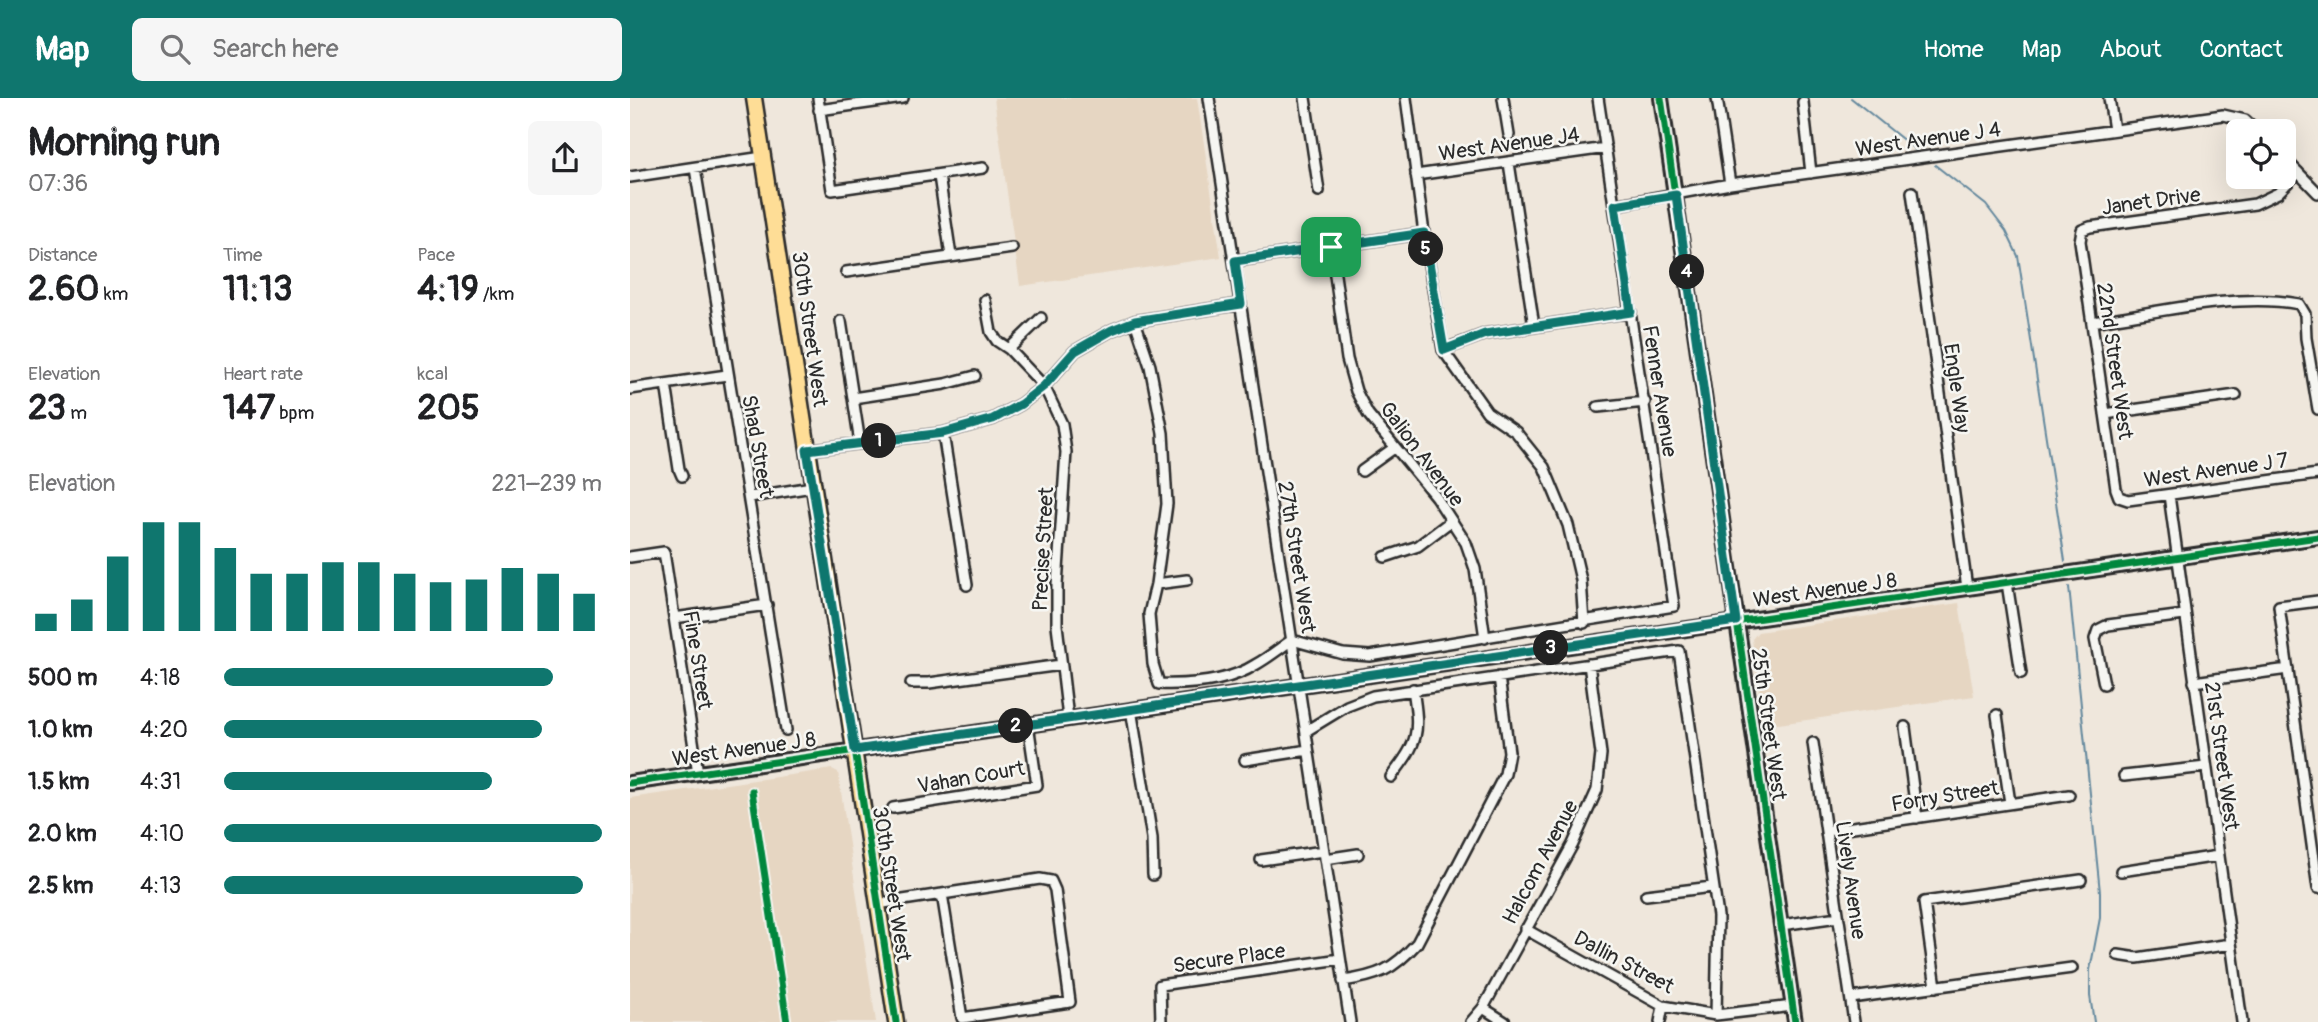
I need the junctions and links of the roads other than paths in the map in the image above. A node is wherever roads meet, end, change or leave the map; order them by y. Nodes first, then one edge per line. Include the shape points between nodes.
1 (754, 98) edge
2 (818, 98) edge
3 (903, 98) edge
4 (1209, 98) edge
5 (1305, 98) edge
6 (1406, 98) edge
7 (1503, 98) edge
8 (1598, 98) edge
9 (1661, 98) edge
10 (1717, 98) edge
11 (2109, 98) edge
12 (1803, 103) dead end
13 (819, 110) junction
14 (2240, 119) edge
15 (2114, 130) junction
16 (1509, 135) dead end
17 (1606, 148) junction
18 (763, 157) junction
19 (1509, 163) junction
20 (695, 168) junction
21 (983, 168) dead end
22 (2298, 172) joint
23 (1811, 173) junction
24 (1416, 175) junction
25 (939, 176) junction
26 (630, 177) edge
27 (1730, 184) junction
28 (1319, 191) dead end
29 (1912, 192) dead end
30 (2318, 193) edge
31 (1676, 195) junction
32 (1615, 205) junction
33 (2082, 230) joint
34 (1424, 233) junction
35 (1331, 247) junction
36 (1012, 248) dead end
37 (951, 256) junction
38 (1235, 261) junction
39 (846, 272) dead end
40 (985, 300) dead end
41 (1241, 304) junction
42 (1631, 312) junction
43 (1041, 318) dead end
44 (841, 321) dead end
45 (1135, 321) junction
46 (2092, 322) junction
47 (1534, 326) junction
48 (1009, 349) junction
49 (1444, 350) junction
50 (727, 375) junction
51 (975, 376) dead end
52 (666, 384) junction
53 (1044, 386) junction
54 (630, 389) edge
55 (2236, 395) dead end
56 (853, 398) junction
57 (1645, 402) junction
58 (1598, 407) dead end
59 (2318, 409) edge
60 (2105, 414) junction
61 (943, 433) junction
62 (860, 443) junction
63 (1394, 447) junction
64 (807, 450) junction
65 (1363, 471) dead end
66 (2318, 474) edge
67 (682, 476) dead end
68 (813, 487) junction
69 (2169, 495) junction
70 (750, 497) junction
71 (2119, 497) joint
72 (1451, 521) junction
73 (2318, 537) edge
74 (630, 556) edge
75 (1385, 557) dead end
76 (2177, 557) junction
77 (1187, 580) dead end
78 (2007, 583) junction
79 (967, 584) dead end
80 (1156, 584) junction
81 (1967, 588) junction
82 (2318, 601) edge
83 (767, 605) junction
84 (2184, 615) junction
85 (674, 618) junction
86 (1736, 621) junction
87 (1584, 623) junction
88 (1485, 638) junction
89 (1292, 640) junction
90 (1589, 664) junction
91 (1061, 665) junction
92 (2288, 669) junction
93 (2021, 673) dead end
94 (1499, 677) junction
95 (2194, 682) junction
96 (912, 683) dead end
97 (2104, 684) dead end
98 (1298, 686) junction
99 (1413, 689) junction
100 (1131, 709) junction
101 (1997, 715) dead end
102 (1068, 718) junction
103 (1028, 724) junction
104 (1905, 727) dead end
105 (786, 730) dead end
106 (1306, 731) junction
107 (1813, 743) dead end
108 (855, 750) junction
109 (1308, 750) junction
110 (1245, 760) dead end
111 (2206, 767) junction
112 (698, 773) junction
113 (2124, 776) dead end
114 (1391, 777) dead end
115 (630, 783) edge
116 (2069, 795) dead end
117 (2010, 803) junction
118 (893, 808) dead end
119 (1917, 818) junction
120 (2313, 820) edge
121 (1826, 831) junction
122 (1358, 854) dead end
123 (1324, 855) junction
124 (2218, 856) junction
125 (1261, 860) dead end
126 (2122, 871) dead end
127 (1153, 875) dead end
128 (2081, 880) dead end
129 (1712, 887) junction
130 (2318, 888) edge
131 (942, 894) junction
132 (1646, 895) dead end
133 (877, 904) junction
134 (1838, 917) junction
135 (1781, 925) junction
136 (1525, 929) junction
137 (2231, 944) junction
138 (2118, 955) dead end
139 (1340, 959) junction
140 (2072, 968) dead end
141 (1343, 981) junction
142 (1936, 987) junction
143 (1850, 998) junction
144 (1663, 1006) junction
145 (1793, 1006) junction
146 (1483, 1008) junction
147 (1716, 1015) junction
148 (896, 1022) edge
149 (1161, 1022) edge
150 (1350, 1022) edge
151 (1471, 1022) edge
152 (1505, 1022) edge
153 (1660, 1022) edge
154 (1795, 1022) edge
155 (1854, 1022) edge
156 (2242, 1022) edge

1 - 18 main road, 30th Street West
2 - 13 street
3 - 13 street
4 - 38 street, 27th Street West
5 - 28 street
6 - 24 street
7 - 16 street
8 - 17 street, Fenner Avenue
9 - 31 street, 25th Street West
10 - 27 street
11 - 15 street
12 - 23 street
13 - 25 street via 832,190
14 - 15 street, West Avenue J 4 via 2223,116
15 - 23 street, West Avenue J 4
17 - 19 street, West Avenue J4
17 - 32 street, Fenner Avenue
18 - 20 street
18 - 64 main road, 30th Street West
19 - 24 street, West Avenue J4
19 - 47 street
20 - 26 street
20 - 50 street, Shad Street
21 - 25 street
22 - 30 street
22 - 33 street, Janet Drive via 2278,193 2255,204
23 - 27 street, West Avenue J 4
24 - 34 street
25 - 37 street
27 - 31 street, West Avenue J 4
29 - 81 street, Engle Way
31 - 32 street, West Avenue J 4
31 - 86 street, 25th Street West
32 - 42 street, Fenner Avenue
33 - 46 street, 22nd Street West
34 - 35 street
34 - 49 street
35 - 38 street
35 - 63 street, Galion Avenue via 1356,391
36 - 37 street
37 - 39 street
38 - 41 street, 27th Street West
40 - 48 street, Precise Street via 992,332
41 - 45 street
41 - 89 street, 27th Street West
42 - 47 street
42 - 57 street, Fenner Avenue
43 - 48 street
44 - 56 street
45 - 53 street via 1075,351
45 - 80 street via 1150,366 1163,433 1167,504
46 - 59 street via 2229,302 2299,304 2305,314
46 - 60 street, 22nd Street West
47 - 49 street via 1485,334
48 - 53 street, Precise Street
49 - 87 street via 1486,412 1517,432 1544,467 1568,525 1581,580
50 - 52 street
50 - 70 street, Shad Street
51 - 56 street
52 - 54 street
52 - 67 street
53 - 61 street via 993,419
53 - 91 street, Precise Street via 1062,424 1066,452 1057,585
55 - 60 street
56 - 62 street
57 - 58 street
57 - 87 street, Fenner Avenue via 1674,606
60 - 71 street, 22nd Street West
61 - 62 street
61 - 79 street
62 - 64 street
63 - 65 street
63 - 72 street, Galion Avenue
64 - 68 main road, 30th Street West
66 - 69 street, West Avenue J 7
68 - 70 street
68 - 108 main road, 30th Street West
69 - 71 street, West Avenue J 7
69 - 76 street, 21st Street West
70 - 83 street, Shad Street
72 - 75 street via 1418,546
72 - 88 street, Galion Avenue via 1466,543 1475,569
73 - 76 street, West Avenue J 8
74 - 85 street, Fine Street via 664,552
76 - 78 street, West Avenue J 8
76 - 84 street, 21st Street West
77 - 80 street
78 - 81 street, West Avenue J 8
78 - 93 street
80 - 89 street via 1149,614 1159,684 1231,677
81 - 86 street, West Avenue J 8
82 - 92 street via 2279,606
83 - 85 street
83 - 105 street, Shad Street
84 - 95 street, 21st Street West
84 - 97 street via 2098,630 2095,639
85 - 112 street, Fine Street
86 - 98 street, West Avenue J 8
86 - 135 street, 25th Street West
87 - 88 street
88 - 89 street via 1370,656
89 - 98 street, 27th Street West
90 - 94 street
90 - 129 street via 1679,651
90 - 136 street, Halcom Avenue via 1601,754 1597,790 1573,844
91 - 96 street
91 - 102 street, Precise Street
92 - 95 street
92 - 120 street
94 - 99 street
94 - 141 street via 1509,752 1498,786 1417,943 1400,962 1373,976
95 - 111 street, 21st Street West
98 - 100 street, West Avenue J 8
98 - 106 street, 27th Street West
99 - 106 street via 1347,706
99 - 114 street via 1419,725 1409,754
100 - 102 street, West Avenue J 8
100 - 127 street via 1152,838
101 - 117 street
102 - 103 street, West Avenue J 8
103 - 108 street, West Avenue J 8
103 - 118 street, Vahan Court via 1037,785
104 - 119 street
106 - 109 street, 27th Street West
107 - 121 street, Lively Avenue
108 - 112 street, West Avenue J 8
108 - 133 main road, 30th Street West
109 - 110 street
109 - 123 street, 27th Street West
111 - 113 street
111 - 124 street, 21st Street West
112 - 115 street, West Avenue J 8
116 - 117 street, Forry Street
117 - 119 street, Forry Street
119 - 121 street, Forry Street
120 - 130 street
121 - 134 street, Lively Avenue
122 - 123 street
123 - 125 street
123 - 139 street, 27th Street West
124 - 126 street
124 - 137 street, 21st Street West
128 - 142 street via 1923,902
129 - 132 street
129 - 147 street via 1718,916
131 - 131 street via 962,1018 1070,1002 1051,881 1040,878
131 - 133 street
133 - 148 main road, 30th Street West
134 - 135 street
134 - 143 street, Lively Avenue
135 - 145 street, 25th Street West
136 - 144 street, Dallin Street
136 - 146 street, Halcom Avenue
137 - 138 street via 2137,958
137 - 156 street, 21st Street West
139 - 141 street, 27th Street West
139 - 149 street, Secure Place via 1160,985
140 - 142 street
141 - 150 street, 27th Street West
142 - 143 street
143 - 155 street, Lively Avenue
144 - 147 street, Dallin Street
144 - 153 street
145 - 147 street, Dallin Street
145 - 154 street, 25th Street West
146 - 151 street, Halcom Avenue
146 - 152 street

